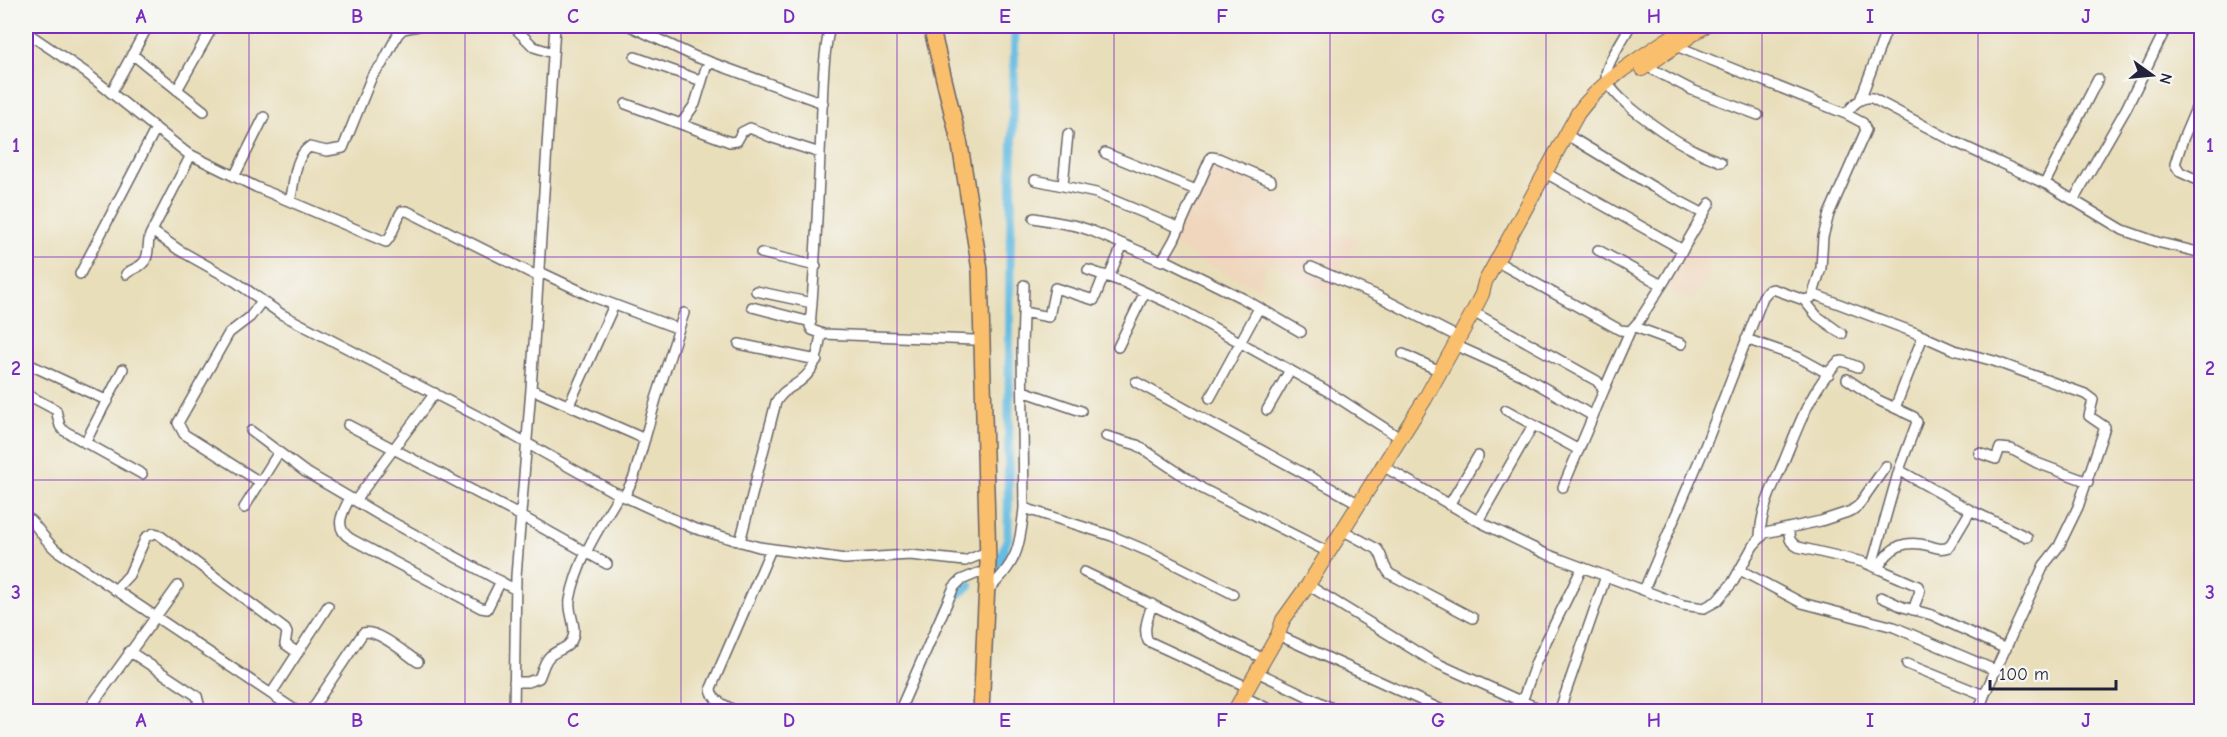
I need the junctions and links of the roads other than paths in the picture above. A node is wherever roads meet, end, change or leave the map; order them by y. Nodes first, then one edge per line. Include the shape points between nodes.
1 (148, 26) edge
2 (213, 26) edge
3 (418, 26) edge
4 (513, 26) edge
5 (555, 26) edge
6 (630, 26) edge
7 (830, 26) edge
8 (923, 26) edge
9 (931, 26) edge
10 (1630, 26) edge
11 (1688, 26) edge
12 (1705, 26) edge
13 (1888, 26) edge
14 (2167, 26) edge
15 (2190, 26) edge
16 (26, 32) edge
17 (2202, 32) edge
18 (1676, 46) junction
19 (553, 53) junction
20 (132, 54) junction
21 (635, 57) dead end
22 (708, 61) junction
23 (1646, 66) junction
24 (2098, 79) dead end
25 (702, 81) junction
26 (1609, 85) junction
27 (177, 90) junction
28 (111, 93) junction
29 (2202, 94) edge
30 (1860, 100) junction
31 (823, 103) junction
32 (626, 104) dead end
33 (204, 111) dead end
34 (1846, 114) junction
35 (1758, 115) dead end
36 (264, 117) dead end
37 (681, 124) junction
38 (155, 130) junction
39 (1068, 134) dead end
40 (1572, 138) junction
41 (820, 153) junction
42 (1106, 153) dead end
43 (190, 155) junction
44 (1721, 162) dead end
45 (1551, 176) junction
46 (234, 177) junction
47 (1035, 180) dead end
48 (1271, 181) dead end
49 (2202, 182) edge
50 (2045, 183) junction
51 (1063, 185) junction
52 (1196, 190) junction
53 (2074, 199) junction
54 (290, 201) junction
55 (1710, 203) dead end
56 (1704, 214) junction
57 (1034, 218) dead end
58 (1180, 228) junction
59 (152, 231) junction
60 (1123, 244) junction
61 (1598, 250) dead end
62 (1683, 250) junction
63 (761, 253) dead end
64 (2202, 253) edge
65 (1163, 259) junction
66 (1503, 265) junction
67 (816, 266) junction
68 (1311, 267) dead end
69 (1088, 270) dead end
70 (80, 274) dead end
71 (126, 274) dead end
72 (539, 274) junction
73 (1106, 276) junction
74 (1024, 285) dead end
75 (1662, 285) junction
76 (756, 291) dead end
77 (1145, 292) junction
78 (1482, 294) junction
79 (1808, 297) junction
80 (262, 301) junction
81 (813, 303) junction
82 (614, 305) junction
83 (752, 307) dead end
84 (1259, 308) junction
85 (1023, 312) junction
86 (1473, 312) junction
87 (684, 313) dead end
88 (811, 322) junction
89 (678, 329) junction
90 (1632, 329) junction
91 (1301, 332) dead end
92 (821, 334) junction
93 (1842, 334) dead end
94 (1923, 336) junction
95 (1746, 339) junction
96 (974, 340) junction
97 (1457, 342) junction
98 (1239, 343) junction
99 (739, 344) dead end
100 (1682, 344) dead end
101 (1118, 347) dead end
102 (1403, 354) dead end
103 (817, 360) junction
104 (26, 363) edge
105 (1858, 367) dead end
106 (123, 369) dead end
107 (1290, 370) junction
108 (1440, 371) junction
109 (1829, 374) junction
110 (1847, 379) dead end
111 (1136, 382) dead end
112 (531, 389) junction
113 (1604, 390) junction
114 (1023, 391) junction
115 (435, 393) junction
116 (26, 394) edge
117 (1210, 398) dead end
118 (108, 401) junction
119 (569, 405) junction
120 (1895, 408) junction
121 (1267, 410) dead end
122 (1506, 410) dead end
123 (1081, 411) dead end
124 (1593, 416) junction
125 (348, 425) dead end
126 (1533, 426) junction
127 (251, 431) dead end
128 (1106, 436) dead end
129 (1400, 438) junction
130 (645, 439) junction
131 (85, 443) junction
132 (528, 443) junction
133 (394, 449) junction
134 (1579, 450) junction
135 (279, 452) junction
136 (1979, 453) dead end
137 (1478, 456) dead end
138 (1381, 465) junction
139 (1886, 466) dead end
140 (1899, 470) junction
141 (142, 474) dead end
142 (260, 482) junction
143 (2088, 482) junction
144 (1563, 487) dead end
145 (622, 496) junction
146 (353, 500) junction
147 (1358, 503) junction
148 (1449, 505) junction
149 (244, 507) dead end
150 (1024, 508) junction
151 (1971, 510) junction
152 (26, 516) edge
153 (521, 516) junction
154 (1478, 521) junction
155 (1789, 529) junction
156 (1342, 530) junction
157 (1760, 536) junction
158 (2027, 537) dead end
159 (740, 542) junction
160 (771, 549) junction
161 (1329, 552) junction
162 (585, 553) junction
163 (983, 554) junction
164 (607, 564) dead end
165 (1875, 567) junction
166 (1582, 568) junction
167 (1740, 570) junction
168 (1084, 572) dead end
169 (978, 573) junction
170 (1606, 576) junction
171 (501, 581) junction
172 (1308, 585) junction
173 (178, 586) dead end
174 (115, 590) junction
175 (516, 590) junction
176 (1644, 590) junction
177 (987, 591) junction
178 (1233, 594) dead end
179 (1881, 597) dead end
180 (1152, 604) junction
181 (328, 606) dead end
182 (1913, 610) junction
183 (156, 618) junction
184 (1473, 618) dead end
185 (1283, 620) junction
186 (1278, 635) junction
187 (2006, 649) junction
188 (129, 651) junction
189 (298, 653) junction
190 (1256, 655) junction
191 (418, 662) dead end
192 (1907, 664) dead end
193 (1995, 670) junction
194 (1255, 671) junction
195 (514, 682) junction
196 (1241, 690) junction
197 (271, 694) junction
198 (1984, 695) junction
199 (1518, 700) junction
200 (1440, 710) dead end
201 (87, 711) edge
202 (195, 711) edge
203 (298, 711) edge
204 (310, 711) edge
205 (514, 711) edge
206 (739, 711) edge
207 (899, 711) edge
208 (973, 711) edge
209 (981, 711) edge
210 (1226, 711) edge
211 (1234, 711) edge
212 (1275, 711) edge
213 (1340, 711) edge
214 (1512, 711) edge
215 (1550, 711) edge
216 (1560, 711) edge
217 (1978, 711) edge

1 - 20 street
2 - 27 street
3 - 54 street via 398,34 372,76 343,148 327,151 309,147 302,154
4 - 19 street via 534,47
5 - 19 street
6 - 22 street
7 - 31 street
8 - 96 highway via 952,149 967,241
9 - 163 highway via 960,145 980,270
10 - 26 street via 1608,69
11 - 26 main road
12 - 18 main road
13 - 30 street
14 - 53 street via 2126,109
15 - 17 street
16 - 28 street
18 - 23 main road
18 - 34 street
19 - 72 street
20 - 27 street
20 - 28 street
21 - 25 street
22 - 25 street
22 - 31 street
23 - 26 main road
23 - 35 street via 1692,90
24 - 50 street
25 - 37 street via 695,104
26 - 40 main road
26 - 44 street via 1670,136
26 - 78 main road via 1589,98 1578,113
27 - 33 street
28 - 38 street
29 - 49 street via 2175,164 2180,172
30 - 34 street
30 - 50 street via 1872,98
31 - 41 street
32 - 37 street
34 - 79 street via 1863,123 1866,130 1829,214 1820,274
36 - 46 street
37 - 41 street via 734,142 750,128
38 - 43 street
38 - 70 street
39 - 51 street
40 - 45 main road
40 - 56 street
41 - 67 street
42 - 52 street
43 - 46 street
43 - 59 street
45 - 62 street
45 - 66 main road
46 - 54 street
47 - 51 street
48 - 52 street via 1213,157
50 - 53 street
51 - 58 street via 1115,200
52 - 58 street
53 - 64 street via 2132,234
54 - 72 street via 386,242 399,215 407,211
55 - 56 street
56 - 62 street
57 - 60 street via 1077,226
58 - 65 street
59 - 71 street via 146,260
59 - 80 street
60 - 65 street
60 - 73 street
61 - 75 street
62 - 75 street
63 - 67 street
65 - 84 street
66 - 78 main road
66 - 90 street via 1620,330
67 - 81 street
68 - 97 street via 1378,296
69 - 73 street
72 - 82 street
72 - 112 street
73 - 77 street
73 - 85 street via 1094,300 1055,288 1049,317
74 - 85 street
75 - 90 street
76 - 81 street
77 - 98 street
77 - 101 street
78 - 86 main road
79 - 93 street via 1817,316
79 - 94 street
79 - 95 street via 1769,290 1762,297
80 - 115 street
80 - 142 street via 229,333 178,423 184,434
81 - 88 street
82 - 89 street
82 - 119 street
83 - 88 street
84 - 91 street
84 - 98 street
85 - 114 street
86 - 97 main road
86 - 113 street via 1597,381
87 - 89 street
88 - 92 street via 812,330
89 - 130 street
90 - 100 street
90 - 113 street
92 - 96 street
92 - 103 street
94 - 120 street
94 - 143 street via 2092,398 2089,416 2104,425 2105,430
95 - 109 street via 1798,357
95 - 176 street
96 - 163 highway
97 - 108 main road
97 - 124 street
98 - 107 street
98 - 117 street
99 - 103 street
102 - 108 street
103 - 159 street via 810,373 776,402
104 - 118 street
105 - 109 street via 1840,361
106 - 118 street
107 - 121 street
107 - 129 street
108 - 129 main road
109 - 157 street via 1799,422 1766,502
110 - 120 street
111 - 147 street
112 - 119 street
112 - 132 street
113 - 124 street
114 - 123 street
114 - 150 street
115 - 132 street
115 - 133 street
116 - 131 street via 56,410 60,426
118 - 131 street
119 - 130 street
120 - 140 street via 1917,422
122 - 126 street
124 - 134 street
125 - 133 street
126 - 134 street
126 - 154 street
127 - 135 street
128 - 161 street via 1137,445 1203,489
129 - 138 main road
130 - 145 street via 634,477
131 - 141 street
132 - 145 street
132 - 153 street
133 - 146 street
133 - 153 street
134 - 144 street
135 - 142 street
135 - 146 street
136 - 143 street via 1995,459 2000,448 2006,448
137 - 148 street
138 - 147 main road
138 - 148 street
139 - 155 street via 1851,511
140 - 151 street
140 - 165 street
142 - 149 street
143 - 187 street
145 - 159 street via 693,528
145 - 162 street
146 - 171 street
146 - 171 street via 340,526 351,539 481,608 490,606
147 - 156 main road
148 - 154 street
150 - 177 street via 1014,558 1003,577
150 - 178 street via 1112,536
151 - 158 street
151 - 165 street via 1949,547 1895,547
152 - 174 street via 48,543
153 - 162 street
153 - 175 street
154 - 166 street
155 - 157 street
155 - 165 street via 1789,539 1797,547 1821,550
156 - 161 main road
156 - 184 street via 1377,549 1390,574
157 - 167 street
159 - 160 street
160 - 163 street via 845,559 910,555 965,561
160 - 206 street via 711,688 717,700
161 - 172 main road
162 - 164 street
162 - 195 street via 570,601 572,640 549,657 539,678
163 - 169 highway
163 - 177 highway
165 - 182 street via 1918,586
166 - 170 street
166 - 199 street via 1536,662 1524,696
167 - 176 street via 1725,594 1704,608
167 - 193 street via 1802,603 1894,627
168 - 180 street
169 - 207 street via 961,580 951,593
169 - 208 highway
170 - 176 street
170 - 216 street
171 - 175 street
172 - 185 main road
172 - 199 street via 1432,660
173 - 183 street
174 - 183 street
174 - 189 street via 129,574 146,537 158,534 285,629 285,644
175 - 195 street
177 - 209 highway
179 - 182 street
180 - 190 street
180 - 196 street via 1145,628 1148,641
181 - 189 street
182 - 187 street via 1945,620
183 - 188 street
183 - 197 street
185 - 186 main road
185 - 190 main road via 1272,629
186 - 194 main road
186 - 200 street
187 - 193 street
188 - 201 street
188 - 202 street via 197,696 199,704
189 - 197 street
190 - 196 main road
191 - 204 street via 378,634 363,633
192 - 198 street
193 - 198 street
194 - 196 main road
194 - 213 street
195 - 205 street
196 - 210 main road
196 - 211 main road
196 - 212 street
197 - 203 street
198 - 217 street
199 - 214 street
199 - 215 street

